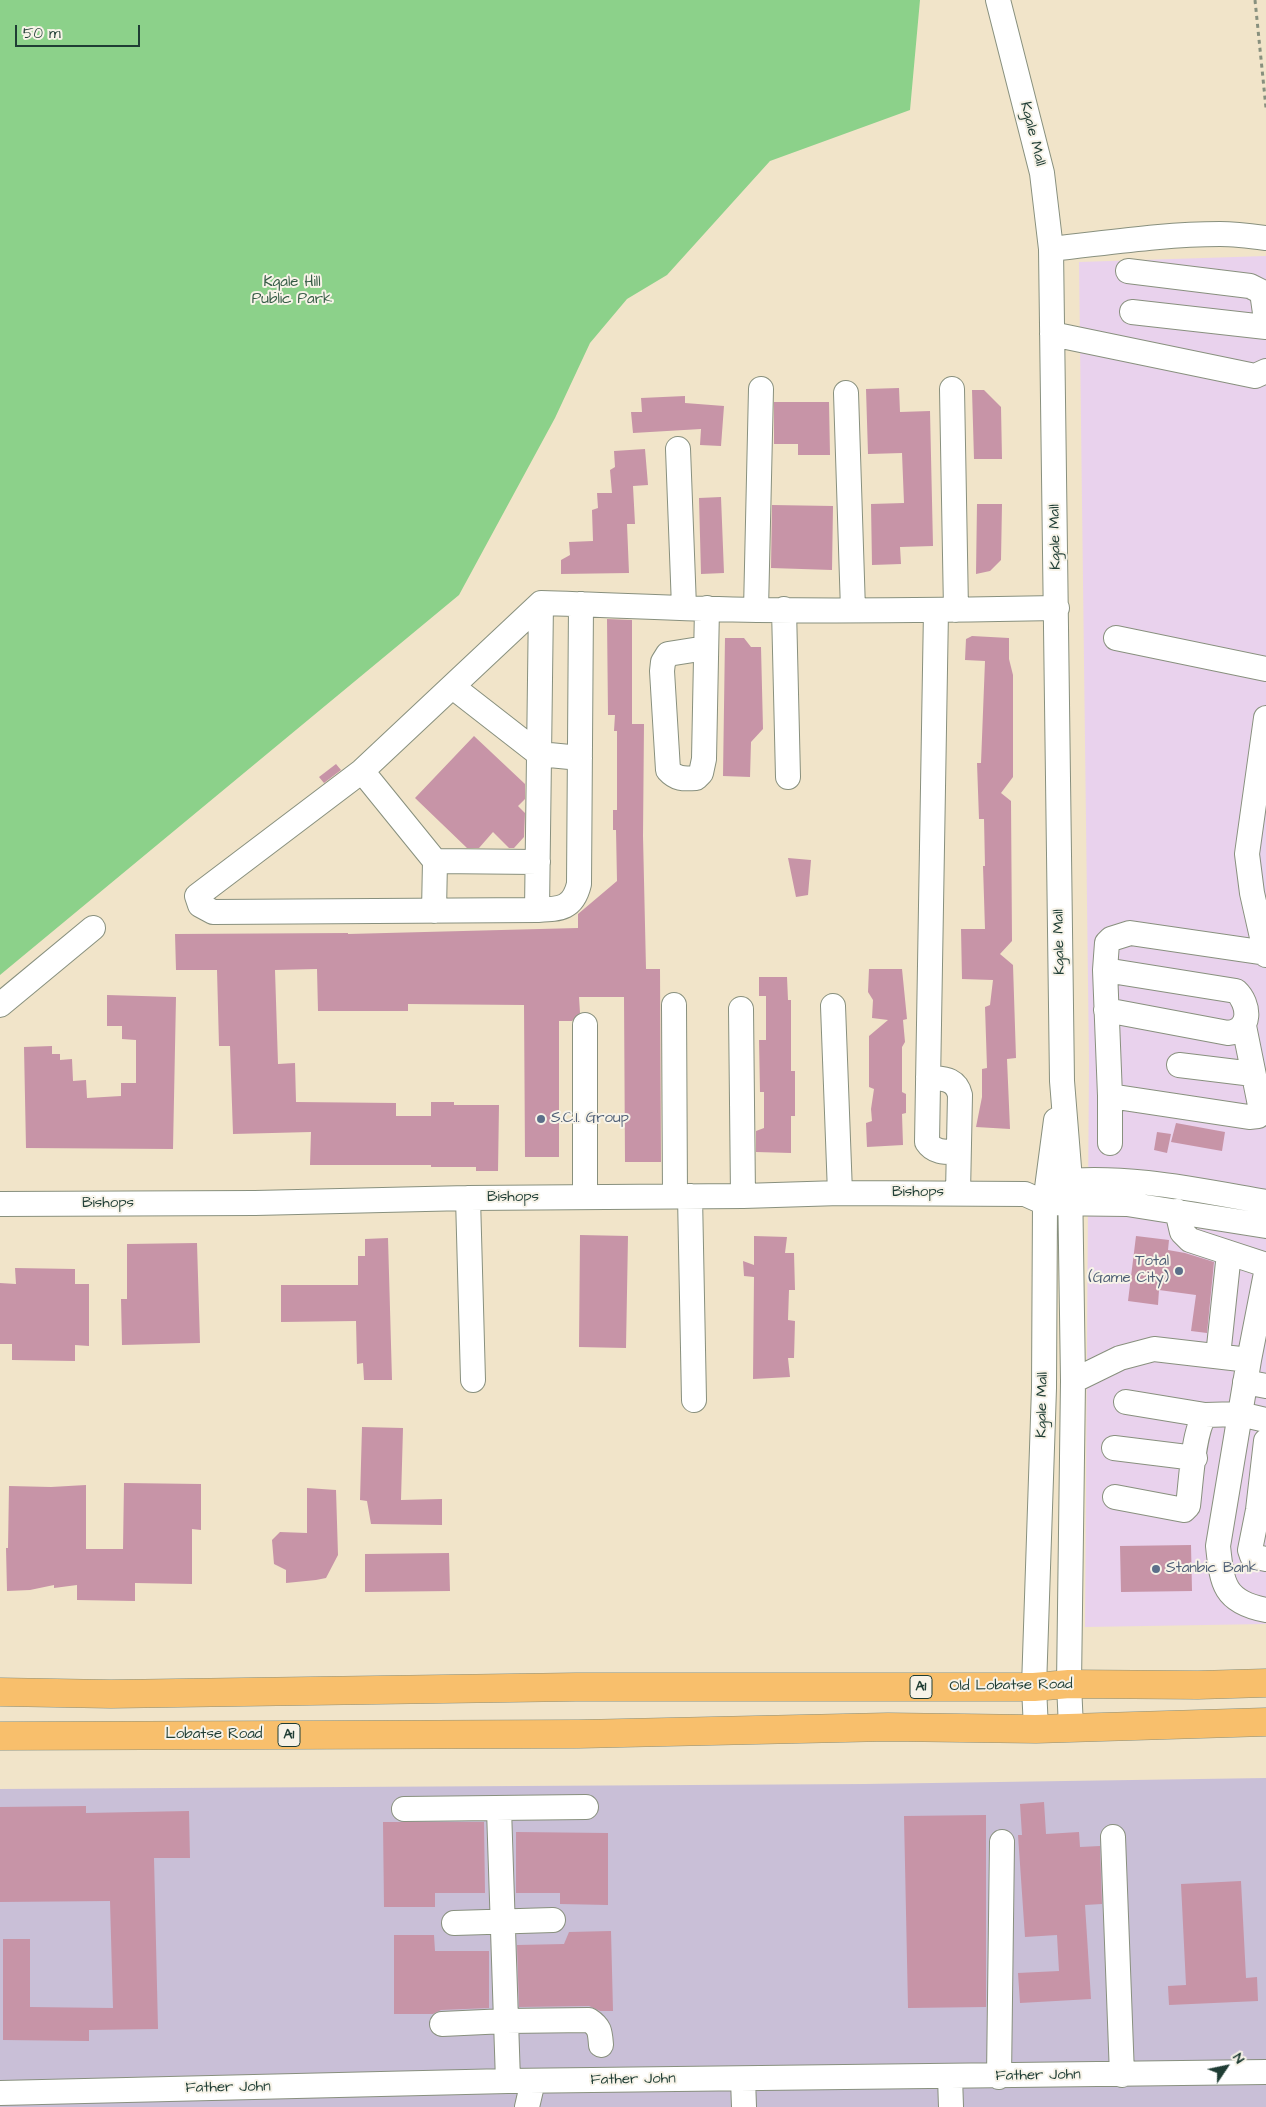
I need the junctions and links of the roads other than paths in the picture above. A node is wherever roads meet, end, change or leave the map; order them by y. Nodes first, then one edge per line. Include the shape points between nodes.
1 (998, 0) edge
2 (1266, 238) edge
3 (1051, 249) junction
4 (1128, 271) dead end
5 (1132, 312) dead end
6 (1266, 320) edge
7 (1266, 327) edge
8 (1052, 334) junction
9 (1266, 371) edge
10 (952, 388) dead end
11 (762, 389) dead end
12 (846, 393) dead end
13 (678, 449) dead end
14 (541, 603) junction
15 (581, 604) junction
16 (695, 607) junction
17 (1057, 608) junction
18 (756, 610) junction
19 (784, 610) junction
20 (853, 610) junction
21 (946, 610) junction
22 (1116, 638) dead end
23 (706, 648) junction
24 (1266, 669) edge
25 (453, 687) junction
26 (1266, 718) edge
27 (539, 754) junction
28 (580, 758) junction
29 (362, 771) junction
30 (788, 776) dead end
31 (435, 861) junction
32 (538, 862) junction
33 (537, 910) junction
34 (434, 911) junction
35 (92, 928) dead end
36 (1266, 953) edge
37 (1105, 970) junction
38 (674, 1004) dead end
39 (0, 1005) edge
40 (833, 1006) dead end
41 (741, 1009) dead end
42 (1106, 1010) junction
43 (585, 1025) dead end
44 (1244, 1026) junction
45 (1180, 1065) dead end
46 (1254, 1074) junction
47 (928, 1077) junction
48 (1062, 1081) junction
49 (1110, 1096) junction
50 (1110, 1143) dead end
51 (958, 1152) junction
52 (1070, 1180) junction
53 (840, 1193) junction
54 (958, 1193) junction
55 (1039, 1193) junction
56 (683, 1196) junction
57 (743, 1196) junction
58 (586, 1197) junction
59 (468, 1198) junction
60 (1266, 1202) edge
61 (0, 1204) edge
62 (1071, 1204) junction
63 (1177, 1211) junction
64 (1266, 1226) edge
65 (1229, 1253) junction
66 (1266, 1265) edge
67 (1265, 1288) edge
68 (1260, 1336) edge
69 (1218, 1356) junction
70 (1253, 1376) edge
71 (473, 1380) dead end
72 (1073, 1381) junction
73 (694, 1400) dead end
74 (1126, 1402) dead end
75 (1240, 1414) junction
76 (1205, 1415) junction
77 (1266, 1420) edge
78 (1266, 1441) edge
79 (1114, 1448) dead end
80 (1195, 1458) junction
81 (1264, 1466) edge
82 (1116, 1497) dead end
83 (1262, 1511) edge
84 (1266, 1559) edge
85 (1266, 1610) edge
86 (1266, 1683) edge
87 (1069, 1684) junction
88 (1034, 1687) junction
89 (0, 1692) edge
90 (1266, 1722) edge
91 (1071, 1728) junction
92 (1036, 1730) junction
93 (0, 1736) edge
94 (586, 1807) dead end
95 (404, 1808) dead end
96 (499, 1809) junction
97 (1113, 1837) dead end
98 (1002, 1842) dead end
99 (553, 1920) dead end
100 (504, 1921) junction
101 (454, 1923) dead end
102 (506, 2021) junction
103 (442, 2024) dead end
104 (601, 2045) dead end
105 (1266, 2072) edge
106 (1122, 2075) junction
107 (950, 2077) junction
108 (1000, 2077) junction
109 (744, 2080) junction
110 (508, 2081) junction
111 (533, 2081) junction
112 (0, 2093) edge
113 (528, 2107) edge
114 (744, 2107) edge
115 (951, 2107) edge

1 - 3 street, Kgale Mall via 1042,173
2 - 3 street via 1221,234
3 - 8 street, Kgale Mall
4 - 6 street via 1250,286 1262,292
5 - 7 street
8 - 9 street via 1255,376
8 - 17 street, Kgale Mall
10 - 21 street
11 - 18 street
12 - 20 street
13 - 16 street
14 - 15 street
14 - 25 street
14 - 27 street
15 - 16 street
15 - 28 street
16 - 18 street
16 - 23 street
17 - 21 street
17 - 48 street, Kgale Mall
18 - 19 street
19 - 20 street
19 - 30 street
20 - 21 street
21 - 47 street
22 - 24 street
23 - 23 street via 701,773 696,778 680,779 668,770 663,662 668,654
25 - 27 street
25 - 29 street
26 - 36 street via 1248,854 1252,893
27 - 28 street
27 - 32 street
28 - 33 street via 576,898 566,906
29 - 31 street
29 - 34 street via 197,896 200,905 213,912
31 - 32 street
31 - 34 street
32 - 33 street
33 - 34 street
35 - 39 street
36 - 37 street via 1130,933 1107,943
37 - 42 street
37 - 44 street via 1236,991 1243,1000
38 - 56 street
40 - 53 street
41 - 57 street
42 - 44 street via 1228,1033 1237,1033
42 - 49 street
43 - 58 street
44 - 46 street
45 - 46 street
46 - 49 street via 1261,1110 1258,1116
47 - 51 street via 952,1081 958,1088
47 - 51 street via 927,1142 940,1152
48 - 52 street, Kgale Mall
48 - 55 street, Kgale Mall
49 - 50 street
51 - 54 street
52 - 55 street
52 - 60 street via 1125,1181
52 - 62 street, Kgale Mall
53 - 54 street, Bishops
53 - 57 street, Bishops
54 - 55 street, Bishops
55 - 62 street
55 - 88 street, Kgale Mall via 1044,1388
56 - 57 street, Bishops
56 - 58 street, Bishops
56 - 73 street
58 - 59 street, Bishops
59 - 61 street, Bishops
59 - 71 street
62 - 63 street via 1127,1204
62 - 72 street, Kgale Mall
63 - 64 street
63 - 65 street via 1182,1232 1190,1240
65 - 66 street
65 - 69 street
67 - 68 street
68 - 70 street
69 - 70 street
69 - 72 street via 1154,1349 1120,1358
70 - 75 street
72 - 87 street, Kgale Mall
74 - 76 street
75 - 76 street
75 - 77 street
75 - 85 street via 1218,1546 1221,1577 1231,1594 1248,1606
76 - 80 street via 1197,1434
78 - 81 street
79 - 80 street
80 - 82 street via 1188,1506 1184,1510
81 - 83 street
83 - 84 street via 1250,1550 1252,1556
86 - 87 highway, Old Lobatse Road / A1
87 - 88 highway, Old Lobatse Road / A1
87 - 91 street, Kgale Mall
88 - 89 highway, Old Lobatse Road / A1 via 576,1687 111,1694
88 - 92 street, Kgale Mall
90 - 91 highway, A1
91 - 92 highway, A1
92 - 93 highway, Lobatse Road / A1 via 888,1727 579,1734
94 - 96 street
95 - 96 street
96 - 100 street
97 - 106 street
98 - 108 street
99 - 100 street
100 - 101 street
100 - 102 street
102 - 103 street
102 - 104 street via 589,2020 600,2031
102 - 110 street
105 - 106 street, Father John
106 - 108 street, Father John
107 - 108 street, Father John
107 - 109 street, Father John
107 - 115 street
109 - 111 street, Father John
109 - 114 street
110 - 111 street, Father John
110 - 112 street, Father John
111 - 113 street

